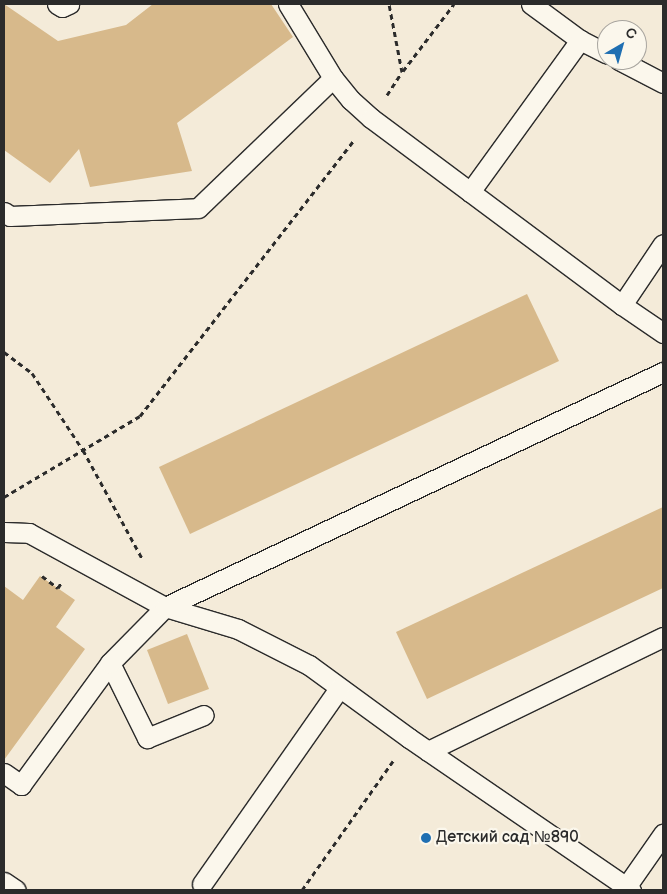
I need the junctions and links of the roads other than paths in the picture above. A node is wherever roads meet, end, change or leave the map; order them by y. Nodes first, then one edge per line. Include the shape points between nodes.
1 (57, 4) edge
2 (69, 4) edge
3 (288, 4) edge
4 (531, 4) edge
5 (580, 40) junction
6 (597, 49) edge
7 (638, 70) edge
8 (333, 78) junction
9 (663, 83) edge
10 (470, 192) junction
11 (4, 212) edge
12 (663, 244) edge
13 (622, 305) junction
14 (663, 333) edge
15 (663, 372) edge
16 (4, 532) edge
17 (165, 607) junction
18 (663, 636) edge
19 (110, 663) junction
20 (339, 688) junction
21 (204, 715) dead end
22 (428, 752) junction
23 (4, 773) edge
24 (663, 834) edge
25 (4, 882) edge
26 (202, 884) dead end
27 (628, 888) edge
28 (16, 890) edge

1 - 2 lane via 62,8
3 - 8 lane
4 - 5 lane
5 - 6 lane
5 - 10 lane
7 - 9 lane
8 - 10 lane via 371,118
8 - 11 lane via 198,208 10,216
10 - 13 lane
12 - 13 lane
13 - 14 lane
15 - 17 lane
16 - 17 lane via 29,533
17 - 19 lane
17 - 20 lane via 238,629 308,665
18 - 22 lane
19 - 21 lane via 147,738
19 - 23 lane via 20,785
20 - 22 lane
20 - 26 lane
22 - 27 lane
24 - 27 lane
25 - 28 lane

